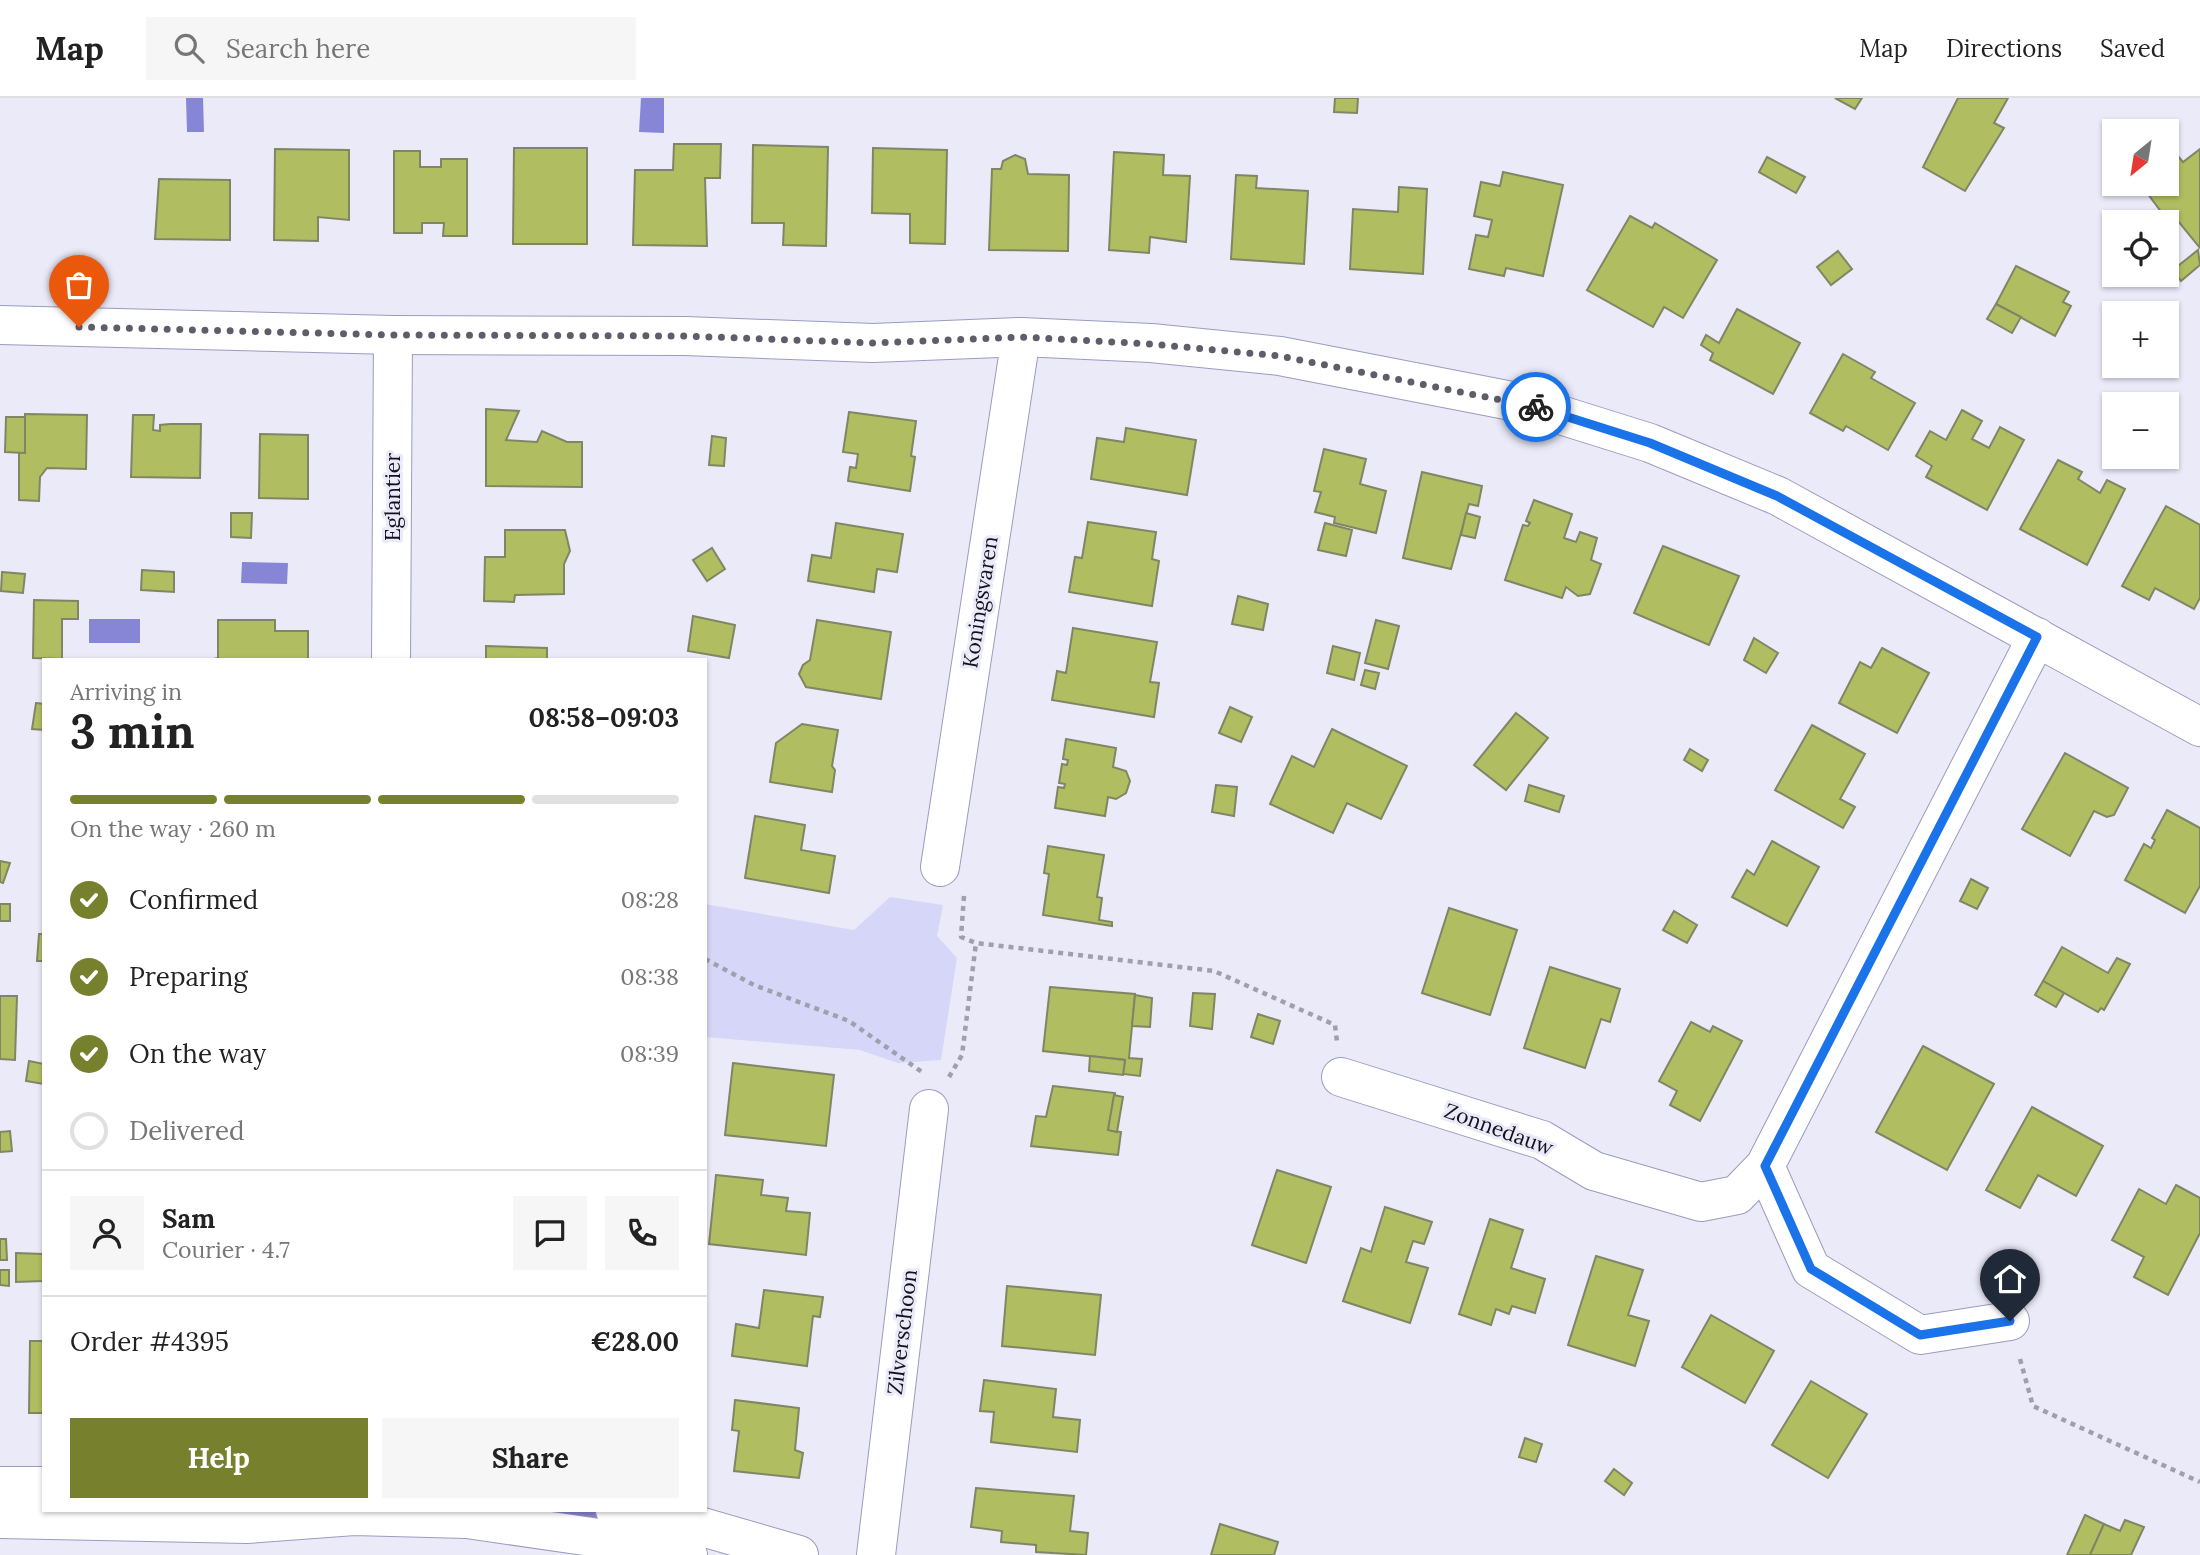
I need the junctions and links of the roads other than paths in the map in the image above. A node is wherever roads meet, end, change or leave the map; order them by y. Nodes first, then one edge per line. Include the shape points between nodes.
1 (0, 325) edge
2 (393, 335) junction
3 (1021, 337) junction
4 (2037, 637) junction
5 (391, 658) edge
6 (2200, 727) edge
7 (940, 867) road end
8 (1341, 1077) road end
9 (935, 1092) road end
10 (1765, 1166) junction
11 (2010, 1321) road end
12 (0, 1486) edge
13 (42, 1486) edge
14 (627, 1512) edge
15 (0, 1519) edge
16 (247, 1530) edge
17 (688, 1555) edge
18 (799, 1555) edge
19 (876, 1555) edge

1 - 2 street
2 - 3 street via 685,336 873,343
2 - 5 street, Eglantier
3 - 4 street via 1280,356 1522,403 1650,443 1777,496
3 - 7 street, Koningsvaren
4 - 6 street
4 - 10 street, Zonnedauw
8 - 10 street, Zonnedauw via 1542,1140 1594,1171 1701,1202 1737,1195
9 - 19 street, Zilverschoon
10 - 11 street via 1811,1269 1920,1335
12 - 13 street
14 - 18 street via 685,1522
15 - 16 street
16 - 17 street via 354,1516 467,1519

